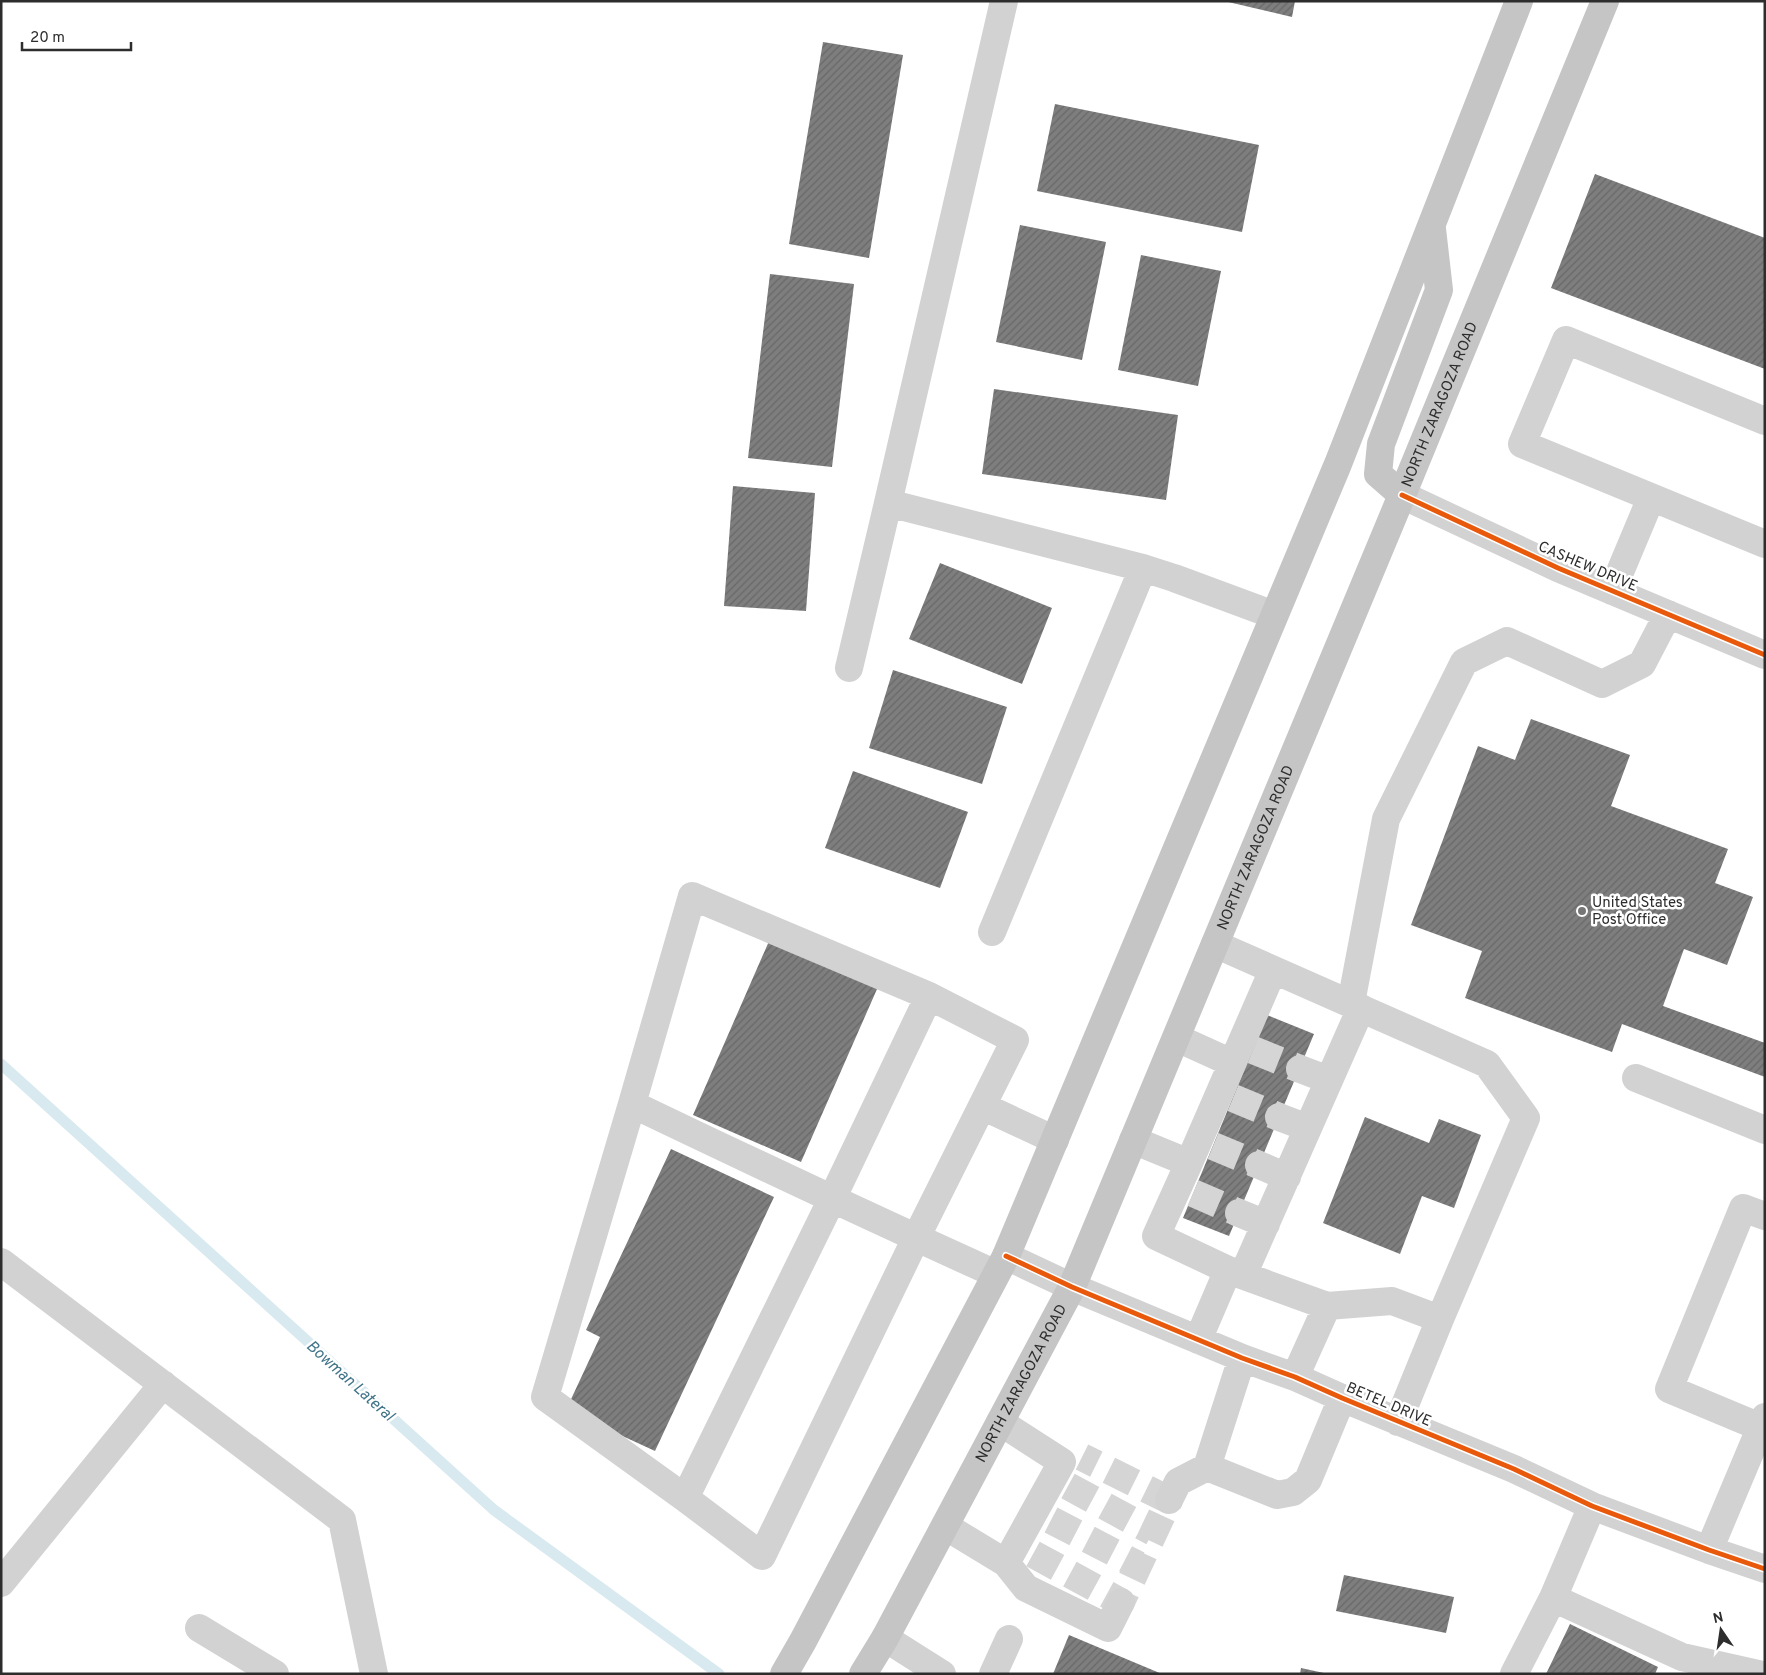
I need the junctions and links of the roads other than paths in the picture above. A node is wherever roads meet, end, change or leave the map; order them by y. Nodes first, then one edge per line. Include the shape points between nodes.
1 (1004, 1) edge
2 (1519, 1) edge
3 (1605, 1) edge
4 (1431, 225) junction
5 (1765, 421) edge
6 (1402, 495) junction
7 (1651, 498) junction
8 (888, 503) junction
9 (1765, 544) edge
10 (1143, 568) junction
11 (1612, 591) junction
12 (1668, 614) junction
13 (1274, 615) junction
14 (1765, 655) edge
15 (850, 668) dead end
16 (992, 932) dead end
17 (1215, 944) junction
18 (1273, 970) junction
19 (929, 996) junction
20 (1356, 1006) junction
21 (1177, 1038) junction
22 (1242, 1053) junction
23 (1300, 1069) tunnel mouth
24 (1636, 1078) dead end
25 (1329, 1080) junction
26 (632, 1104) junction
27 (982, 1106) junction
28 (1279, 1117) tunnel mouth
29 (1308, 1128) junction
30 (1765, 1130) edge
31 (1055, 1140) junction
32 (1133, 1140) junction
33 (1259, 1165) tunnel mouth
34 (1194, 1166) junction
35 (1286, 1177) junction
36 (832, 1199) junction
37 (1239, 1213) tunnel mouth
38 (1765, 1216) edge
39 (1266, 1224) junction
40 (916, 1238) junction
41 (1, 1262) edge
42 (1001, 1265) junction
43 (1236, 1272) junction
44 (1072, 1287) junction
45 (1326, 1306) junction
46 (1440, 1319) junction
47 (1198, 1340) junction
48 (1242, 1358) junction
49 (1295, 1377) junction
50 (162, 1384) junction
51 (1342, 1398) junction
52 (1000, 1422) junction
53 (1398, 1422) junction
54 (1763, 1422) edge
55 (1207, 1467) junction
56 (685, 1498) junction
57 (1169, 1500) dead end
58 (1592, 1506) junction
59 (945, 1526) junction
60 (1709, 1550) junction
61 (1019, 1553) junction
62 (1765, 1569) edge
63 (1, 1583) edge
64 (1553, 1598) junction
65 (1121, 1602) dead end
66 (199, 1628) dead end
67 (885, 1638) junction
68 (1009, 1639) dead end
69 (1680, 1666) edge
70 (274, 1674) edge
71 (374, 1674) edge
72 (784, 1674) edge
73 (863, 1674) edge
74 (942, 1674) edge
75 (993, 1674) edge
76 (1514, 1674) edge
77 (1758, 1674) edge

1 - 8 street
2 - 4 main road
3 - 6 main road, NORTH ZARAGOZA ROAD
4 - 6 main road via 1439,290 1380,444 1378,474
4 - 13 main road via 1338,464
5 - 7 street via 1566,340 1522,444
6 - 11 street, CASHEW DRIVE
6 - 17 main road, NORTH ZARAGOZA ROAD
7 - 9 street
7 - 11 street
8 - 10 street
8 - 15 street
10 - 13 street
10 - 16 street
11 - 12 street, CASHEW DRIVE
12 - 14 street, CASHEW DRIVE
12 - 20 street via 1642,664 1602,684 1507,641 1464,662 1386,819
13 - 31 main road
17 - 18 street
17 - 21 main road, NORTH ZARAGOZA ROAD
18 - 20 street
18 - 22 street
19 - 26 street via 692,896
19 - 27 street via 1015,1040
19 - 36 street
20 - 25 street
20 - 46 street via 1487,1064 1526,1118
21 - 22 street
21 - 32 main road, NORTH ZARAGOZA ROAD
22 - 34 street via 1227,1095
23 - 25 street
24 - 30 street
25 - 29 street
26 - 36 street, BETEL DRIVE
26 - 56 street via 545,1397
27 - 31 street
27 - 40 street
28 - 29 street
29 - 35 street
31 - 42 main road
32 - 34 street
32 - 44 main road, NORTH ZARAGOZA ROAD
33 - 35 street
34 - 43 street via 1156,1236
35 - 39 street
36 - 40 street, BETEL DRIVE
36 - 56 street
37 - 39 street
38 - 54 street via 1743,1208 1669,1389
39 - 43 street
40 - 42 street, BETEL DRIVE
40 - 56 street via 762,1556
41 - 50 street
42 - 44 street, BETEL DRIVE
42 - 72 main road
43 - 45 street
43 - 47 street
44 - 47 street, BETEL DRIVE
44 - 52 main road, NORTH ZARAGOZA ROAD
45 - 46 street via 1392,1301
45 - 49 street
46 - 53 street
47 - 48 street, BETEL DRIVE
48 - 49 street, BETEL DRIVE
48 - 55 street
49 - 51 street, BETEL DRIVE
50 - 63 street
50 - 71 street via 342,1520
51 - 53 street, BETEL DRIVE
51 - 55 street via 1308,1480 1294,1492 1277,1495
52 - 59 main road, NORTH ZARAGOZA ROAD
52 - 61 street via 1067,1471
53 - 58 street, BETEL DRIVE via 1514,1469
54 - 60 street
55 - 57 street via 1178,1482
58 - 60 street, BETEL DRIVE
58 - 64 street
59 - 61 street
59 - 67 main road, NORTH ZARAGOZA ROAD
60 - 62 street, BETEL DRIVE
61 - 65 street via 1026,1588 1108,1628
64 - 69 street
64 - 76 street
66 - 70 street
67 - 73 main road, NORTH ZARAGOZA ROAD
67 - 74 street
68 - 75 street
69 - 77 street

